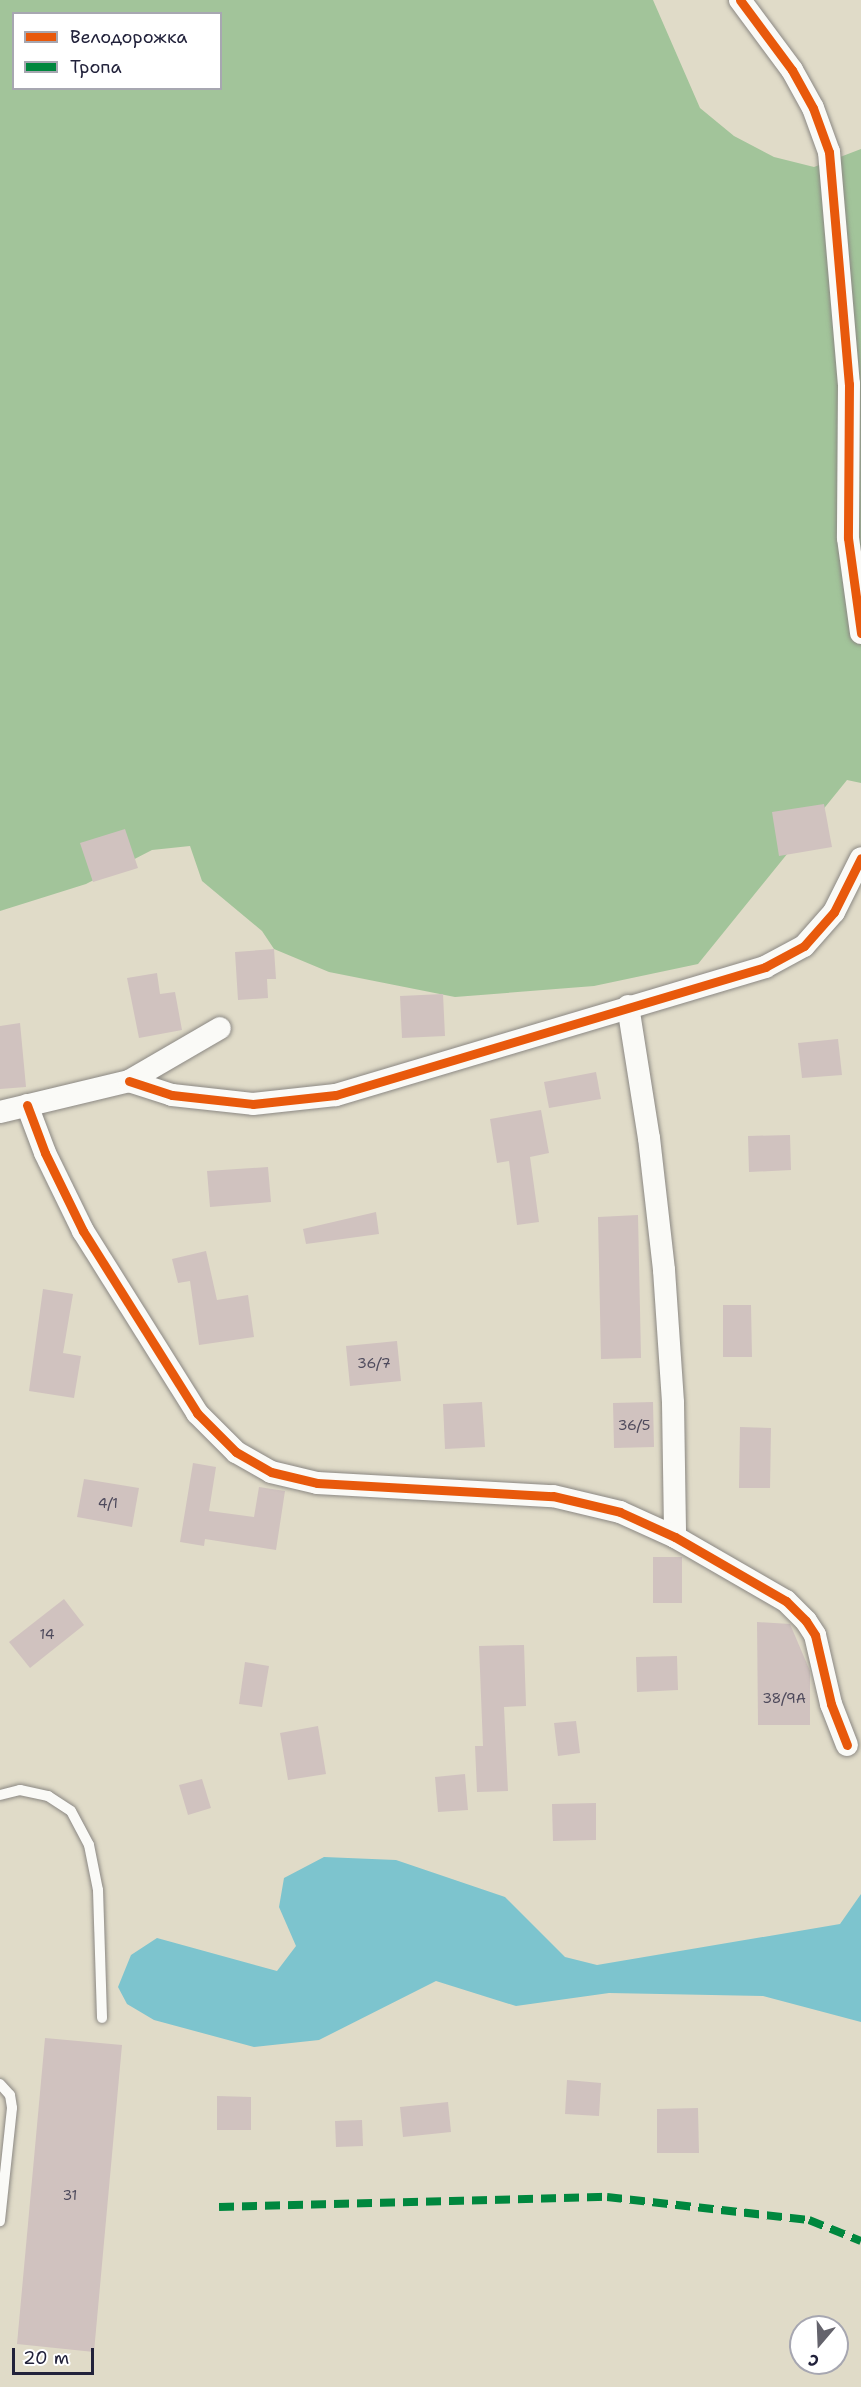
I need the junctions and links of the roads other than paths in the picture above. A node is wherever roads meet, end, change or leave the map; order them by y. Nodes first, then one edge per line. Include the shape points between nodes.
1 (740, 0) edge
2 (861, 633) edge
3 (861, 858) edge
4 (628, 1006) junction
5 (220, 1028) dead end
6 (129, 1081) junction
7 (27, 1106) junction
8 (0, 1112) edge
9 (675, 1537) junction
10 (848, 1745) dead end
11 (0, 1795) edge
12 (102, 2018) dead end
13 (0, 2085) edge
14 (0, 2221) edge

1 - 2 street via 792,70 813,108 829,152 849,384 848,538
3 - 4 street via 834,912 804,946 765,967
4 - 6 street via 336,1095 253,1104 172,1095
4 - 9 street via 664,1270 673,1403
5 - 6 street
6 - 7 street
7 - 8 street
7 - 9 street via 60,1186 88,1239 197,1413 236,1452 271,1472 317,1483 553,1496 620,1512
9 - 10 street via 786,1601 806,1621 815,1635 831,1704
11 - 12 lane via 20,1790 48,1796 71,1810 89,1845 98,1890
13 - 14 lane via 10,2095 12,2108

